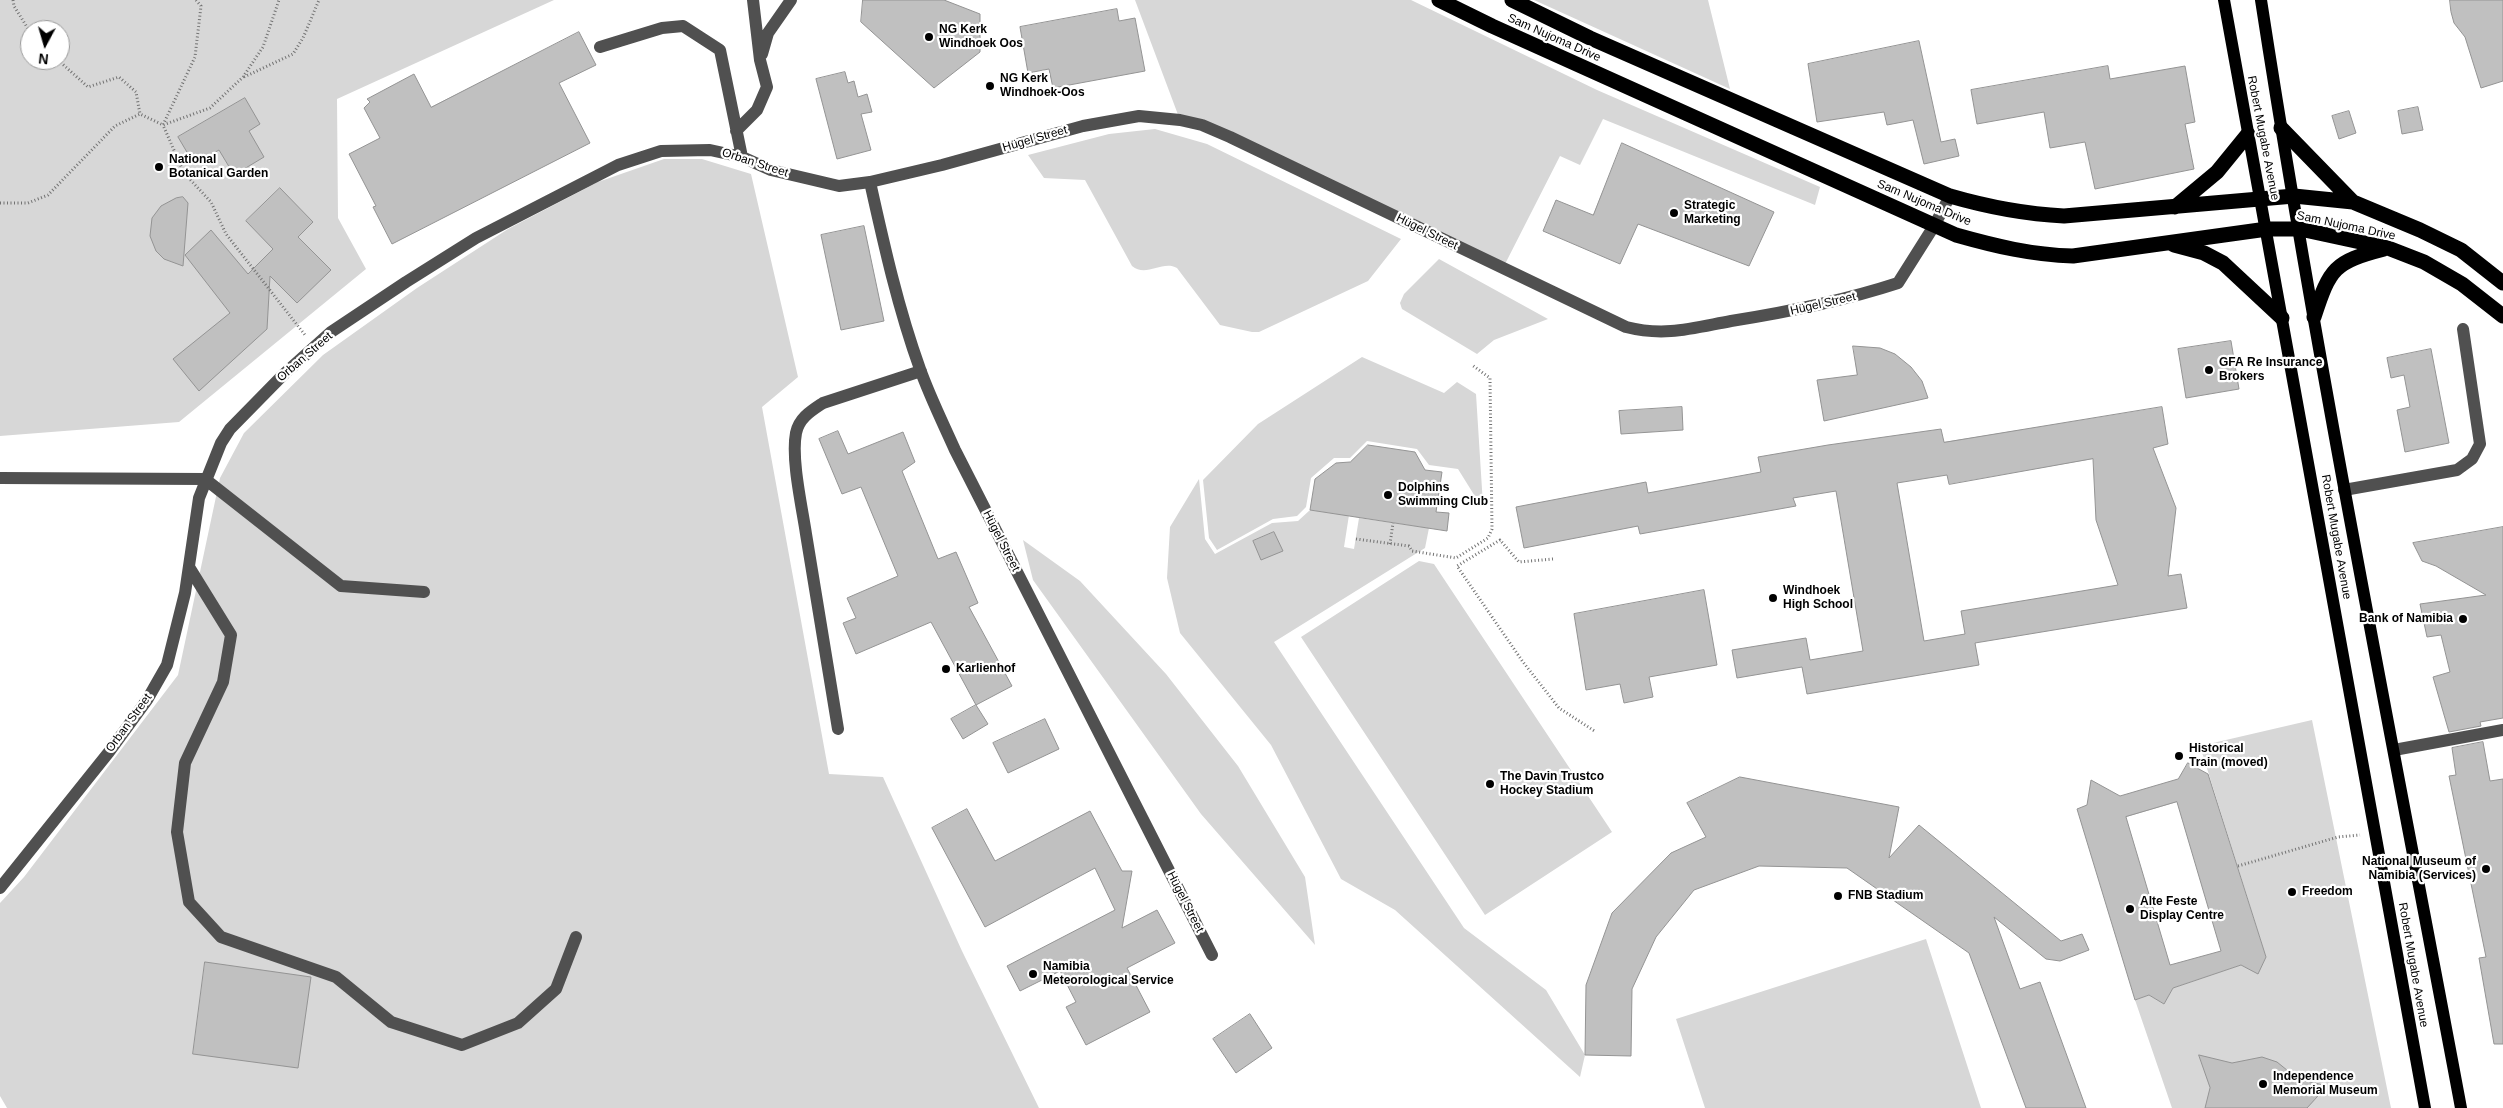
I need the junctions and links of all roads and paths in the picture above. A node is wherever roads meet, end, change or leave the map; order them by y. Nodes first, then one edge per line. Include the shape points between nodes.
1 (13, 0) edge
2 (196, 0) edge
3 (279, 0) edge
4 (319, 0) edge
5 (753, 0) edge
6 (791, 0) edge
7 (1440, 0) edge
8 (1512, 0) edge
9 (2224, 0) edge
10 (2261, 0) edge
11 (23, 20) edge
12 (600, 47) dead end
13 (760, 60) junction
14 (69, 70) edge
15 (243, 77) junction
16 (140, 114) junction
17 (163, 125) junction
18 (2281, 128) junction
19 (736, 131) junction
20 (2248, 134) junction
21 (742, 156) junction
22 (870, 182) junction
23 (1950, 196) junction
24 (2294, 196) junction
25 (2261, 198) junction
26 (0, 201) edge
27 (2353, 202) junction
28 (2173, 208) junction
29 (1934, 226) junction
30 (2267, 229) junction
31 (2300, 229) junction
32 (2169, 244) junction
33 (2388, 248) junction
34 (2503, 283) edge
35 (2503, 316) edge
36 (2314, 317) junction
37 (2282, 318) junction
38 (2463, 329) dead end
39 (315, 346) junction
40 (1472, 365) dead end
41 (921, 371) junction
42 (0, 478) edge
43 (205, 479) junction
44 (2344, 490) junction
45 (1393, 523) dead end
46 (1356, 539) dead end
47 (1390, 544) junction
48 (1553, 559) dead end
49 (189, 567) junction
50 (424, 592) dead end
51 (838, 729) dead end
52 (2503, 730) edge
53 (1596, 732) dead end
54 (2394, 750) junction
55 (2338, 837) dead end
56 (2238, 866) dead end
57 (0, 888) edge
58 (576, 937) dead end
59 (1212, 955) dead end
60 (2425, 1108) edge
61 (2461, 1108) edge

1 - 11 path
2 - 17 path via 201,6 195,57
3 - 15 path via 263,47
4 - 15 path via 293,54
5 - 13 street
6 - 13 street via 768,33
7 - 29 highway, Sam Nujoma Drive
8 - 23 highway, Sam Nujoma Drive via 1590,38
9 - 20 main road, Robert Mugabe Avenue
10 - 18 main road, Robert Mugabe Avenue
12 - 19 street via 662,28 683,26 720,50
13 - 19 street via 767,87 757,110
14 - 16 path via 88,87 119,77 136,92
15 - 17 path via 210,108
16 - 17 path
16 - 26 path via 114,126 48,195 28,203
17 - 39 path via 184,173 211,202 226,234
18 - 24 main road, Robert Mugabe Avenue
18 - 27 highway
19 - 21 street
20 - 25 main road, Robert Mugabe Avenue
20 - 28 highway via 2217,172
21 - 22 street, Orban Street via 771,170 839,186
21 - 39 street, Orban Street via 710,150 661,151 618,165 476,238
22 - 29 street, Hügel Street via 1083,126 1139,116 1180,120 1230,137 1626,327 1656,333 1783,313 1898,284
22 - 41 street, Hügel Street via 886,257
23 - 28 highway, Sam Nujoma Drive via 1990,208 2031,215 2064,216
23 - 29 street, Hügel Street
24 - 25 highway, Sam Nujoma Drive
24 - 27 highway, Sam Nujoma Drive
24 - 31 main road, Robert Mugabe Avenue
25 - 28 highway, Sam Nujoma Drive
25 - 30 main road, Robert Mugabe Avenue
27 - 34 highway, Sam Nujoma Drive via 2461,250
29 - 32 highway, Sam Nujoma Drive via 1999,247 2042,256 2073,256
30 - 31 highway, Sam Nujoma Drive
30 - 32 highway, Sam Nujoma Drive
30 - 37 main road, Robert Mugabe Avenue
31 - 33 highway, Sam Nujoma Drive
31 - 36 main road, Robert Mugabe Avenue
32 - 37 highway via 2204,253 2223,263
33 - 35 highway, Sam Nujoma Drive via 2424,262 2462,284
33 - 36 highway via 2354,257 2339,267 2326,281
36 - 44 main road, Robert Mugabe Avenue
37 - 60 main road, Robert Mugabe Avenue
38 - 44 street via 2480,444 2472,459 2457,470
39 - 43 street, Orban Street via 230,429 220,443
40 - 47 path via 1490,378 1492,529 1488,538 1456,558
41 - 51 street via 823,403 808,412 796,432 795,452 802,508
41 - 59 street, Hügel Street via 955,450
42 - 43 street
43 - 49 street, Orban Street via 199,498
43 - 50 street via 341,586
44 - 54 main road, Robert Mugabe Avenue
45 - 47 path
46 - 47 path
48 - 53 path via 1519,562 1500,540 1457,566 1559,708
49 - 57 street, Orban Street via 167,666 147,700
49 - 58 street via 231,635 223,682 184,763 177,832 189,902 222,937 336,977 390,1022 462,1045 518,1023 556,989
52 - 54 street
54 - 61 main road, Robert Mugabe Avenue
55 - 56 path

